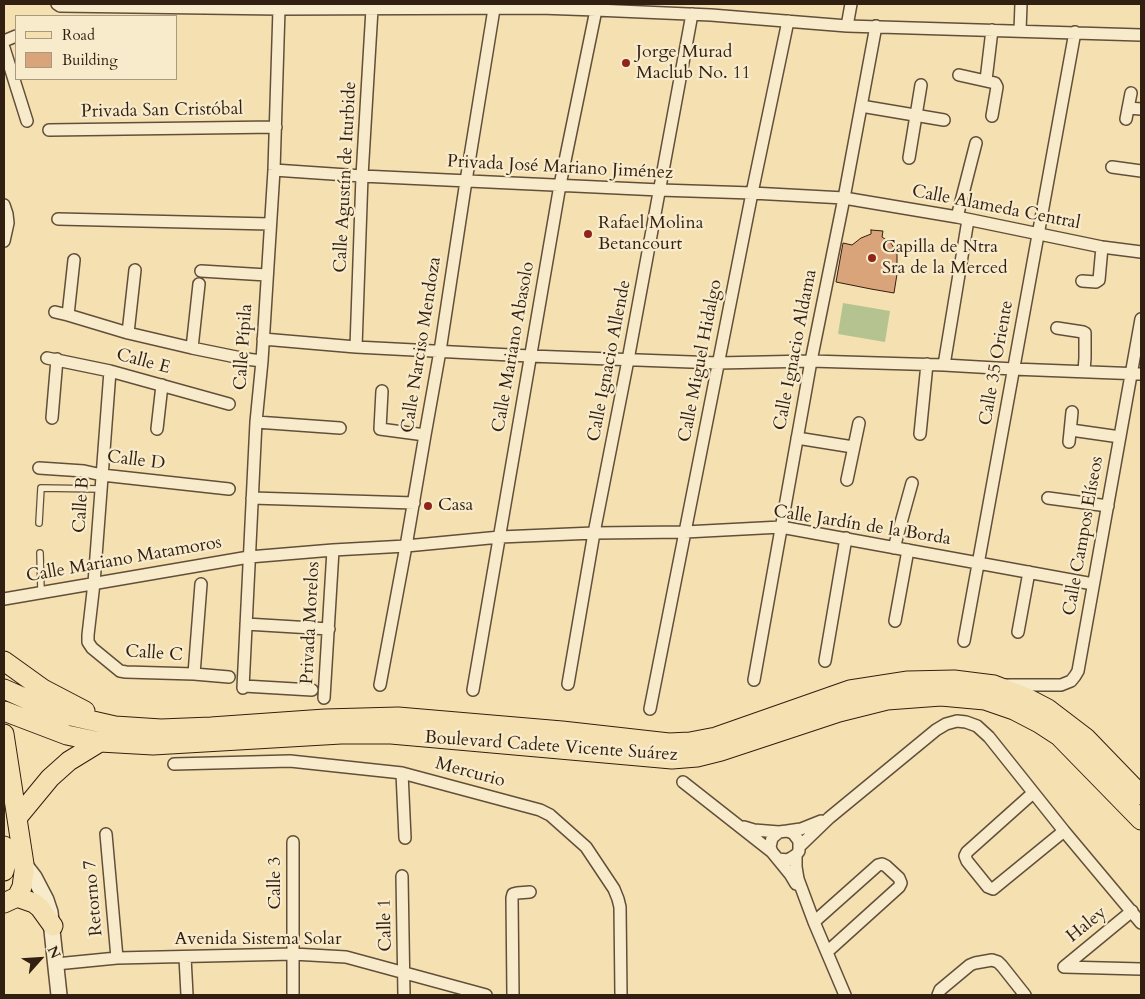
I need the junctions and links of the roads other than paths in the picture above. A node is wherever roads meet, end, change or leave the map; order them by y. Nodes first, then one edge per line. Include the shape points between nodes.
1 (57, 4) edge
2 (851, 4) edge
3 (1022, 4) edge
4 (541, 6) edge
5 (279, 9) junction
6 (494, 9) junction
7 (712, 9) edge
8 (372, 10) junction
9 (596, 10) junction
10 (692, 14) junction
11 (788, 21) junction
12 (847, 26) junction
13 (876, 26) junction
14 (992, 30) junction
15 (1020, 31) junction
16 (1075, 32) junction
17 (1141, 35) edge
18 (4, 48) edge
19 (959, 75) dead end
20 (986, 80) junction
21 (921, 85) dead end
22 (1131, 93) dead end
23 (861, 106) junction
24 (1141, 109) edge
25 (916, 114) junction
26 (992, 116) dead end
27 (944, 120) dead end
28 (27, 121) dead end
29 (276, 127) junction
30 (49, 130) dead end
31 (976, 143) dead end
32 (909, 158) dead end
33 (1112, 167) dead end
34 (274, 170) junction
35 (1141, 171) edge
36 (362, 176) junction
37 (466, 181) junction
38 (560, 185) junction
39 (660, 190) junction
40 (752, 193) junction
41 (844, 198) junction
42 (4, 205) edge
43 (962, 218) junction
44 (58, 219) dead end
45 (270, 224) junction
46 (1038, 234) junction
47 (4, 241) edge
48 (1102, 247) junction
49 (1141, 252) edge
50 (74, 260) dead end
51 (135, 270) dead end
52 (201, 271) dead end
53 (267, 275) junction
54 (1082, 281) dead end
55 (199, 284) dead end
56 (55, 312) dead end
57 (68, 315) junction
58 (1141, 319) edge
59 (1057, 328) dead end
60 (128, 333) junction
61 (263, 339) junction
62 (356, 347) junction
63 (192, 348) junction
64 (440, 351) junction
65 (530, 356) junction
66 (628, 360) junction
67 (262, 361) junction
68 (811, 361) junction
69 (718, 363) junction
70 (927, 364) junction
71 (944, 365) junction
72 (1014, 369) junction
73 (110, 371) junction
74 (1084, 371) junction
75 (1136, 374) edge
76 (162, 385) junction
77 (382, 391) dead end
78 (229, 404) dead end
79 (1072, 412) dead end
80 (52, 418) dead end
81 (256, 422) junction
82 (859, 423) dead end
83 (340, 428) dead end
84 (156, 429) dead end
85 (1071, 430) junction
86 (920, 434) dead end
87 (425, 435) junction
88 (1120, 437) junction
89 (797, 438) junction
90 (1069, 442) dead end
91 (853, 446) junction
92 (39, 468) dead end
93 (102, 475) junction
94 (847, 480) dead end
95 (912, 483) dead end
96 (101, 489) junction
97 (229, 490) dead end
98 (252, 498) junction
99 (1048, 498) dead end
100 (414, 503) junction
101 (1108, 506) junction
102 (39, 523) dead end
103 (781, 527) junction
104 (685, 532) junction
105 (594, 533) junction
106 (500, 538) junction
107 (846, 538) junction
108 (406, 546) junction
109 (894, 548) junction
110 (333, 550) junction
111 (908, 550) junction
112 (40, 553) dead end
113 (249, 557) junction
114 (978, 563) junction
115 (1029, 572) junction
116 (94, 583) junction
117 (201, 584) dead end
118 (1093, 584) junction
119 (41, 592) junction
120 (4, 599) edge
121 (895, 621) dead end
122 (246, 624) junction
123 (329, 630) junction
124 (1018, 632) dead end
125 (964, 641) dead end
126 (88, 642) joint
127 (4, 661) edge
128 (825, 661) dead end
129 (194, 674) junction
130 (229, 676) dead end
131 (754, 680) dead end
132 (568, 684) dead end
133 (380, 685) dead end
134 (994, 685) junction
135 (4, 689) edge
136 (312, 690) dead end
137 (472, 690) dead end
138 (324, 698) dead end
139 (650, 708) dead end
140 (4, 711) edge
141 (115, 726) junction
142 (4, 734) edge
143 (100, 742) junction
144 (174, 764) dead end
145 (402, 773) junction
146 (683, 782) dead end
147 (1033, 793) junction
148 (1141, 795) edge
149 (10, 812) edge
150 (829, 818) junction
151 (1141, 820) edge
152 (738, 825) junction
153 (783, 831) junction
154 (1064, 831) junction
155 (106, 834) dead end
156 (405, 838) dead end
157 (294, 842) dead end
158 (4, 850) edge
159 (798, 850) junction
160 (775, 855) junction
161 (24, 864) junction
162 (4, 871) edge
163 (402, 876) dead end
164 (530, 892) dead end
165 (804, 895) junction
166 (10, 900) edge
167 (1132, 911) junction
168 (814, 922) junction
169 (1141, 923) edge
170 (53, 926) junction
171 (827, 952) junction
172 (293, 954) junction
173 (185, 957) junction
174 (117, 958) junction
175 (56, 964) junction
176 (1141, 969) edge
177 (404, 973) junction
178 (59, 995) edge
179 (187, 995) edge
180 (293, 995) edge
181 (404, 995) edge
182 (486, 995) edge
183 (513, 995) edge
184 (621, 995) edge
185 (845, 995) edge
186 (938, 995) edge
187 (1026, 995) edge

1 - 5 street
2 - 12 street
3 - 15 street
4 - 6 street
4 - 9 street
5 - 8 street
5 - 29 street, Calle Pípila
6 - 8 street
6 - 37 street, Calle Narciso Mendoza
7 - 10 street
7 - 11 street
8 - 36 street, Calle Agustín de Iturbide
9 - 10 street
9 - 38 street, Calle Mariano Abasolo
10 - 39 street, Calle Ignacio Allende
11 - 12 street
11 - 40 street, Calle Miguel Hidalgo
12 - 13 street
13 - 14 street
13 - 23 street, Calle Ignacio Aldama
14 - 15 street
14 - 20 street
15 - 16 street
16 - 17 street
16 - 46 street, Calle 35 Oriente
18 - 28 street
19 - 20 street
20 - 26 street via 997,85
21 - 25 street
22 - 24 street via 1127,114
23 - 25 street
23 - 41 street, Calle Ignacio Aldama
25 - 27 street
25 - 32 street
29 - 30 street, Privada San Cristóbal
29 - 34 street, Calle Pípila
31 - 43 street
33 - 35 street
34 - 36 street, Privada José Mariano Jiménez
34 - 45 street, Calle Pípila
36 - 37 street, Privada José Mariano Jiménez
36 - 62 street, Calle Agustín de Iturbide
37 - 38 street, Privada José Mariano Jiménez
37 - 64 street, Calle Narciso Mendoza
38 - 39 street, Privada José Mariano Jiménez
38 - 65 street, Calle Mariano Abasolo
39 - 40 street, Privada José Mariano Jiménez
39 - 66 street, Calle Ignacio Allende
40 - 41 street, Privada José Mariano Jiménez
40 - 69 street, Calle Miguel Hidalgo
41 - 43 street, Calle Alameda Central
41 - 68 street, Calle Ignacio Aldama
42 - 47 street via 8,219
43 - 46 street, Calle Alameda Central
43 - 71 street
44 - 45 street
45 - 53 street, Calle Pípila
46 - 48 street, Calle Alameda Central
46 - 72 street, Calle 35 Oriente
48 - 49 street, Calle Alameda Central
48 - 54 street via 1098,280
50 - 57 street
51 - 60 street
52 - 53 street
53 - 61 street, Calle Pípila
55 - 63 street
56 - 57 street
57 - 60 street
58 - 75 street, Calle Campos Elíseos
59 - 74 street via 1085,333
60 - 63 street
61 - 62 street
61 - 67 street, Calle Pípila
62 - 64 street
63 - 67 street
64 - 65 street
64 - 87 street, Calle Narciso Mendoza
65 - 66 street
65 - 106 street, Calle Mariano Abasolo
66 - 69 street
66 - 105 street, Calle Ignacio Allende
67 - 81 street, Calle Pípila
68 - 69 street
68 - 70 street
68 - 89 street, Calle Ignacio Aldama
69 - 104 street, Calle Miguel Hidalgo
70 - 71 street
70 - 86 street
71 - 72 street
72 - 74 street
72 - 114 street, Calle 35 Oriente
73 - 76 street, Calle E
73 - 80 street, Calle E via 52,359
73 - 93 street, Calle B
74 - 75 street
75 - 88 street, Calle Campos Elíseos
76 - 78 street, Calle E
76 - 84 street
77 - 87 street via 380,429
79 - 85 street
81 - 83 street
81 - 98 street, Calle Pípila
82 - 91 street
85 - 88 street
85 - 90 street
87 - 100 street, Calle Narciso Mendoza
88 - 101 street, Calle Campos Elíseos
89 - 91 street
89 - 103 street, Calle Ignacio Aldama
91 - 94 street
92 - 93 street, Calle D
93 - 96 street, Calle B
93 - 97 street, Calle D
95 - 109 street
96 - 102 lane via 41,488
96 - 116 street, Calle B
98 - 100 street
98 - 113 street, Calle Pípila
99 - 101 street
100 - 108 street, Calle Narciso Mendoza
101 - 118 street, Calle Campos Elíseos
103 - 104 street, Calle Jardín de la Borda
103 - 107 street, Calle Jardín de la Borda
103 - 131 street, Calle Ignacio Aldama
104 - 105 street, Calle Jardín de la Borda
104 - 139 street, Calle Miguel Hidalgo
105 - 106 street, Calle Jardín de la Borda
105 - 132 street, Calle Ignacio Allende
106 - 108 street, Calle Jardín de la Borda
106 - 137 street, Calle Mariano Abasolo
107 - 109 street, Calle Jardín de la Borda
107 - 128 street
108 - 110 street, Calle Mariano Matamoros
108 - 133 street, Calle Narciso Mendoza
109 - 111 street, Calle Jardín de la Borda
110 - 113 street, Calle Mariano Matamoros
110 - 123 street, Privada Morelos
111 - 114 street, Calle Jardín de la Borda
111 - 121 street
112 - 119 lane
113 - 116 street, Calle Mariano Matamoros
113 - 122 street, Calle Pípila
114 - 115 street, Calle Jardín de la Borda
114 - 125 street, Calle 35 Oriente
115 - 118 street, Calle Jardín de la Borda
115 - 124 street
116 - 119 street, Calle Mariano Matamoros
116 - 126 street, Calle B
117 - 129 street
118 - 134 street, Calle Campos Elíseos via 1075,676 1061,685
119 - 120 street, Calle Mariano Matamoros
122 - 123 street
122 - 136 street, Calle Pípila via 244,687
123 - 138 street, Privada Morelos
126 - 129 street, Calle C via 120,671
127 - 141 main road via 43,690
129 - 130 street, Calle C
134 - 141 main road, Boulevard Cadete Vicente Suárez via 954,680 908,681 850,690 716,738 669,743 398,717 161,730
134 - 148 main road, Boulevard Cadete Vicente Suárez via 1025,697 1069,724
135 - 141 main road, Boulevard Cadete Vicente Suárez via 58,713
140 - 143 main road, Boulevard Cadete Vicente Suárez via 67,735
142 - 149 main road
143 - 149 main road via 69,761
143 - 151 main road, Boulevard Cadete Vicente Suárez via 153,745 391,734 672,759 721,751 839,712 887,700 941,696 985,700 1039,723 1059,736
144 - 145 street, Mercurio via 290,761
145 - 156 street
145 - 184 street, Mercurio via 540,810 586,847 618,899
146 - 152 street
147 - 150 street via 989,737 977,726 956,721 936,730
147 - 154 street
147 - 154 street via 965,856 988,887 993,889
149 - 161 main road
150 - 153 street
150 - 159 street
152 - 153 street via 754,830
152 - 160 street
153 - 159 street via 797,837
153 - 160 street via 772,838 770,847
154 - 167 street
155 - 174 street, Retorno 7
157 - 172 street, Calle 3
158 - 161 street
158 - 162 main road
159 - 160 street via 788,860
159 - 165 street via 797,873
160 - 165 street
161 - 166 main road via 22,887
161 - 170 street via 46,900
163 - 177 street, Calle 1
164 - 183 street via 514,894 512,898
165 - 168 street
166 - 170 main road via 34,903
167 - 169 street
167 - 176 street, Haley via 1064,966
168 - 171 street
168 - 171 street via 878,866 886,866 899,878 899,887
170 - 175 street
171 - 185 street
172 - 173 street, Avenida Sistema Solar
172 - 177 street, Avenida Sistema Solar via 346,957
172 - 180 street, Calle 3
173 - 174 street, Avenida Sistema Solar
173 - 179 street
174 - 175 street, Avenida Sistema Solar
175 - 178 street
177 - 181 street, Calle 1
177 - 182 street, Avenida Sistema Solar
186 - 187 street via 970,965 992,960 1002,966

